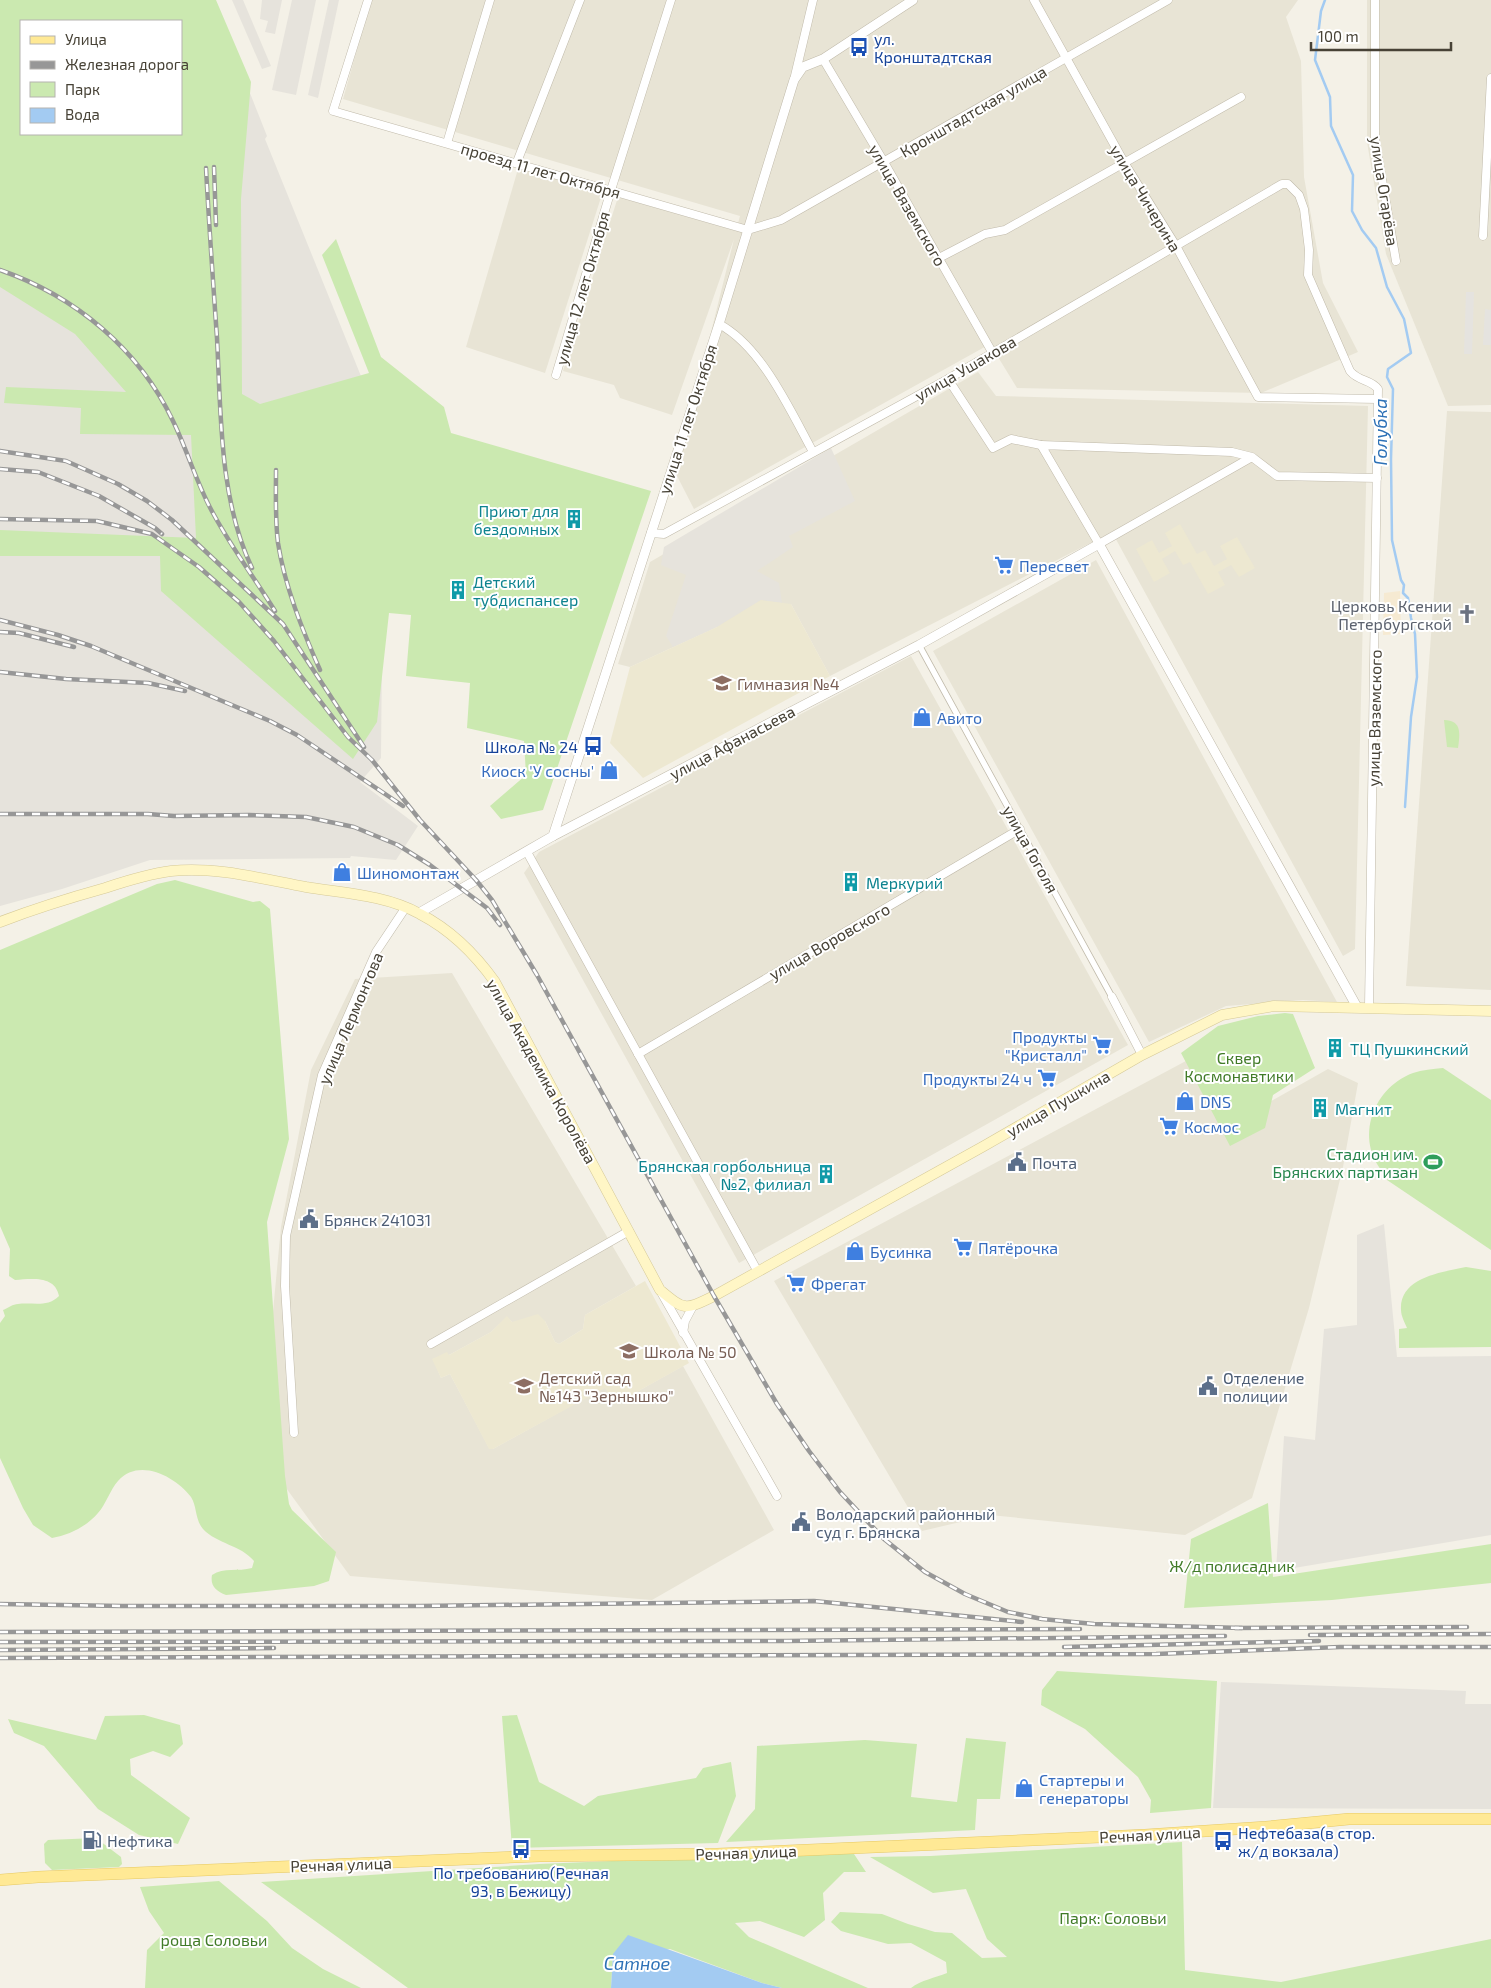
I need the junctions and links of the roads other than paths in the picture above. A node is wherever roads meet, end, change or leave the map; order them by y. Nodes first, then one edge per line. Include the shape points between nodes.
1 (368, 0) edge
2 (490, 0) edge
3 (580, 0) edge
4 (671, 0) edge
5 (813, 0) edge
6 (913, 0) edge
7 (1034, 0) edge
8 (1168, 0) edge
9 (1376, 0) edge
10 (1066, 57) junction
11 (823, 59) junction
12 (1491, 78) edge
13 (794, 80) junction
14 (1242, 97) dead end
15 (447, 142) junction
16 (1489, 144) edge
17 (517, 162) junction
18 (884, 162) junction
19 (1125, 164) junction
20 (611, 190) junction
21 (748, 230) junction
22 (1482, 236) dead end
23 (1176, 246) junction
24 (939, 258) junction
25 (1396, 261) dead end
26 (719, 324) junction
27 (992, 352) junction
28 (556, 375) dead end
29 (948, 379) junction
30 (1378, 399) junction
31 (1041, 445) junction
32 (813, 452) junction
33 (1252, 456) junction
34 (1377, 478) junction
35 (651, 533) junction
36 (1099, 544) junction
37 (919, 645) junction
38 (1020, 829) junction
39 (553, 836) junction
40 (527, 852) junction
41 (406, 907) junction
42 (419, 913) junction
43 (0, 922) edge
44 (1112, 996) joint
45 (1357, 1007) junction
46 (1369, 1008) junction
47 (1491, 1010) edge
48 (638, 1054) junction
49 (1142, 1055) junction
50 (629, 1231) junction
51 (758, 1272) junction
52 (660, 1290) junction
53 (693, 1306) junction
54 (683, 1334) junction
55 (431, 1344) dead end
56 (294, 1432) dead end
57 (777, 1496) dead end
58 (1491, 1819) edge
59 (0, 1880) edge

1 - 15 street, проезд 11 лет Октября via 333,111
2 - 15 street
3 - 17 street
4 - 20 street, улица 12 лет Октября
5 - 13 street, улица 11 лет Октября
6 - 11 street
7 - 10 street, улица Чичерина
8 - 10 street, Кронштадтская улица
9 - 25 street, улица Огарёва via 1375,139
10 - 18 street, Кронштадтская улица
10 - 19 street, улица Чичерина
11 - 13 street via 803,67
11 - 18 street, улица Вяземского
12 - 16 street
13 - 21 street, улица 11 лет Октября
14 - 19 street
15 - 17 street, проезд 11 лет Октября
16 - 22 street
17 - 20 street, проезд 11 лет Октября
18 - 21 street, Кронштадтская улица via 781,220
18 - 24 street, улица Вяземского
19 - 23 street, улица Чичерина
19 - 24 street via 1006,230 985,234
20 - 21 street, проезд 11 лет Октября
20 - 28 street, улица 12 лет Октября
21 - 26 street, улица 11 лет Октября
23 - 27 street, улица Ушакова
23 - 30 street, улица Чичерина via 1258,396
23 - 30 street, улица Ушакова via 1282,184 1288,184 1299,195 1304,209 1309,250 1308,275 1314,290 1350,370 1355,377 1375,385
24 - 27 street, улица Вяземского
26 - 32 street via 747,346 779,390
26 - 35 street, улица 11 лет Октября
27 - 29 street, улица Ушакова
29 - 31 street via 993,448 1011,439
29 - 32 street, улица Ушакова
30 - 34 street, улица Вяземского
31 - 33 street via 1232,452
31 - 36 street
32 - 35 street, улица Ушакова via 664,534
33 - 34 street via 1277,476
33 - 36 street
34 - 46 street, улица Вяземского
35 - 39 street, улица 11 лет Октября
36 - 37 street, улица Афанасьева
36 - 45 street
37 - 38 street, улица Гоголя
37 - 39 street, улица Афанасьева
38 - 44 street, улица Гоголя
38 - 48 street, улица Воровского
39 - 40 street, улица Афанасьева
40 - 42 street, улица Афанасьева
40 - 48 street
41 - 42 main road, улица Академика Королёва
41 - 43 main road, улица Академика Королёва via 378,899 236,875 172,871 130,880
41 - 56 street, улица Лермонтова via 376,952 322,1075 286,1236 285,1286
42 - 50 main road, улица Академика Королёва via 469,950 495,982
44 - 49 street, улица Гоголя
45 - 46 main road, улица Пушкина
45 - 49 main road, улица Пушкина via 1274,1006 1222,1015
46 - 47 main road, улица Пушкина
48 - 51 street
49 - 51 main road, улица Пушкина
50 - 52 main road, улица Академика Королёва
50 - 55 street
51 - 53 main road, улица Пушкина
52 - 53 main road via 679,1306
52 - 54 street, улица Академика Королёва
53 - 54 street
54 - 57 street, улица Академика Королёва
58 - 59 main road, Речная улица via 1349,1819 1145,1836 718,1854 356,1863

